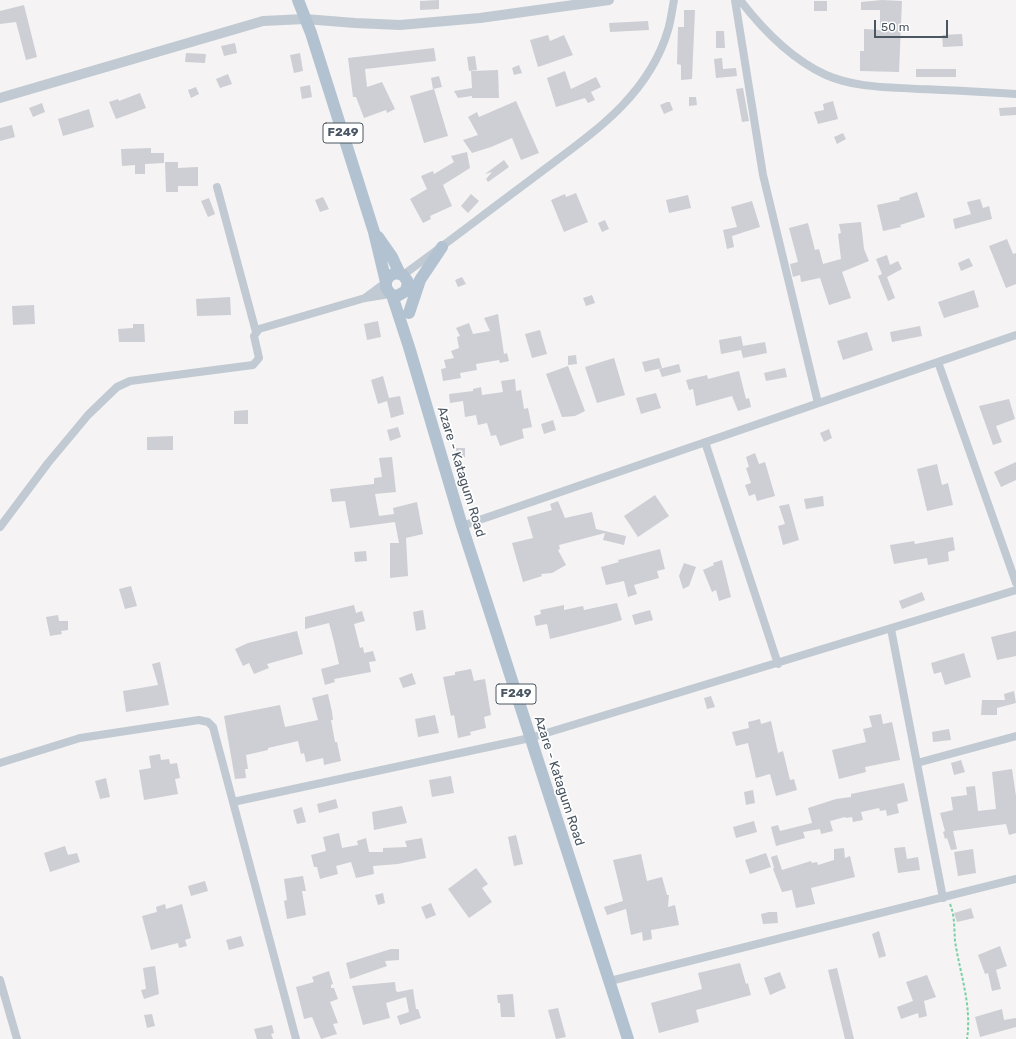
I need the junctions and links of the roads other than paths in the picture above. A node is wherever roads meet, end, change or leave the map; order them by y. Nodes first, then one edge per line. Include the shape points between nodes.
1 (298, 0) edge
2 (609, 0) edge
3 (674, 0) edge
4 (735, 0) edge
5 (740, 0) edge
6 (305, 19) junction
7 (1016, 94) edge
8 (0, 98) edge
9 (217, 186) dead end
10 (374, 232) junction
11 (442, 247) junction
12 (402, 274) junction
13 (388, 288) junction
14 (406, 291) junction
15 (365, 298) junction
16 (409, 313) junction
17 (256, 332) junction
18 (1016, 335) edge
19 (409, 347) junction
20 (938, 362) junction
21 (818, 403) junction
22 (705, 442) junction
23 (462, 526) junction
24 (0, 527) edge
25 (1016, 583) edge
26 (1016, 590) edge
27 (891, 629) junction
28 (778, 664) junction
29 (1016, 736) edge
30 (530, 738) junction
31 (0, 763) edge
32 (917, 763) junction
33 (233, 802) junction
34 (1016, 879) edge
35 (942, 898) junction
36 (0, 980) edge
37 (610, 981) junction
38 (18, 1039) edge
39 (296, 1039) edge
40 (628, 1039) edge

1 - 6 main road, Azare - Katagum Road / F249
2 - 6 street via 480,18 408,24 355,24
3 - 11 street via 669,28 658,56 622,108 586,139
4 - 21 street via 763,175
5 - 7 street via 776,42 826,75 862,86
6 - 8 street via 263,20
6 - 10 main road, Azare - Katagum Road / F249
9 - 17 street
10 - 12 main road, Azare - Katagum Road / F249
10 - 13 main road, Azare - Katagum Road / F249
11 - 12 street
11 - 16 main road via 420,280
12 - 13 main road via 391,274
12 - 14 main road, Azare - Katagum Road / F249 via 408,282
13 - 14 main road via 397,296
13 - 15 street
13 - 15 street
13 - 19 main road, Azare - Katagum Road / F249
14 - 16 main road, Azare - Katagum Road / F249
15 - 17 street
16 - 19 main road, Azare - Katagum Road / F249
17 - 24 street via 254,336 259,358 253,365 130,381 117,387 88,415
18 - 20 street
19 - 23 main road, Azare - Katagum Road / F249
20 - 21 street
20 - 25 street
21 - 22 street
22 - 23 street
22 - 28 street
23 - 30 main road, Azare - Katagum Road / F249
26 - 27 street
27 - 28 street
27 - 32 street
28 - 30 street
29 - 32 street
30 - 33 street
30 - 37 main road, Azare - Katagum Road / F249
31 - 33 street via 80,738 199,720 208,722 213,727
32 - 35 street
33 - 39 street
34 - 35 street
35 - 37 street
36 - 38 street
37 - 40 main road, Azare - Katagum Road / F249

